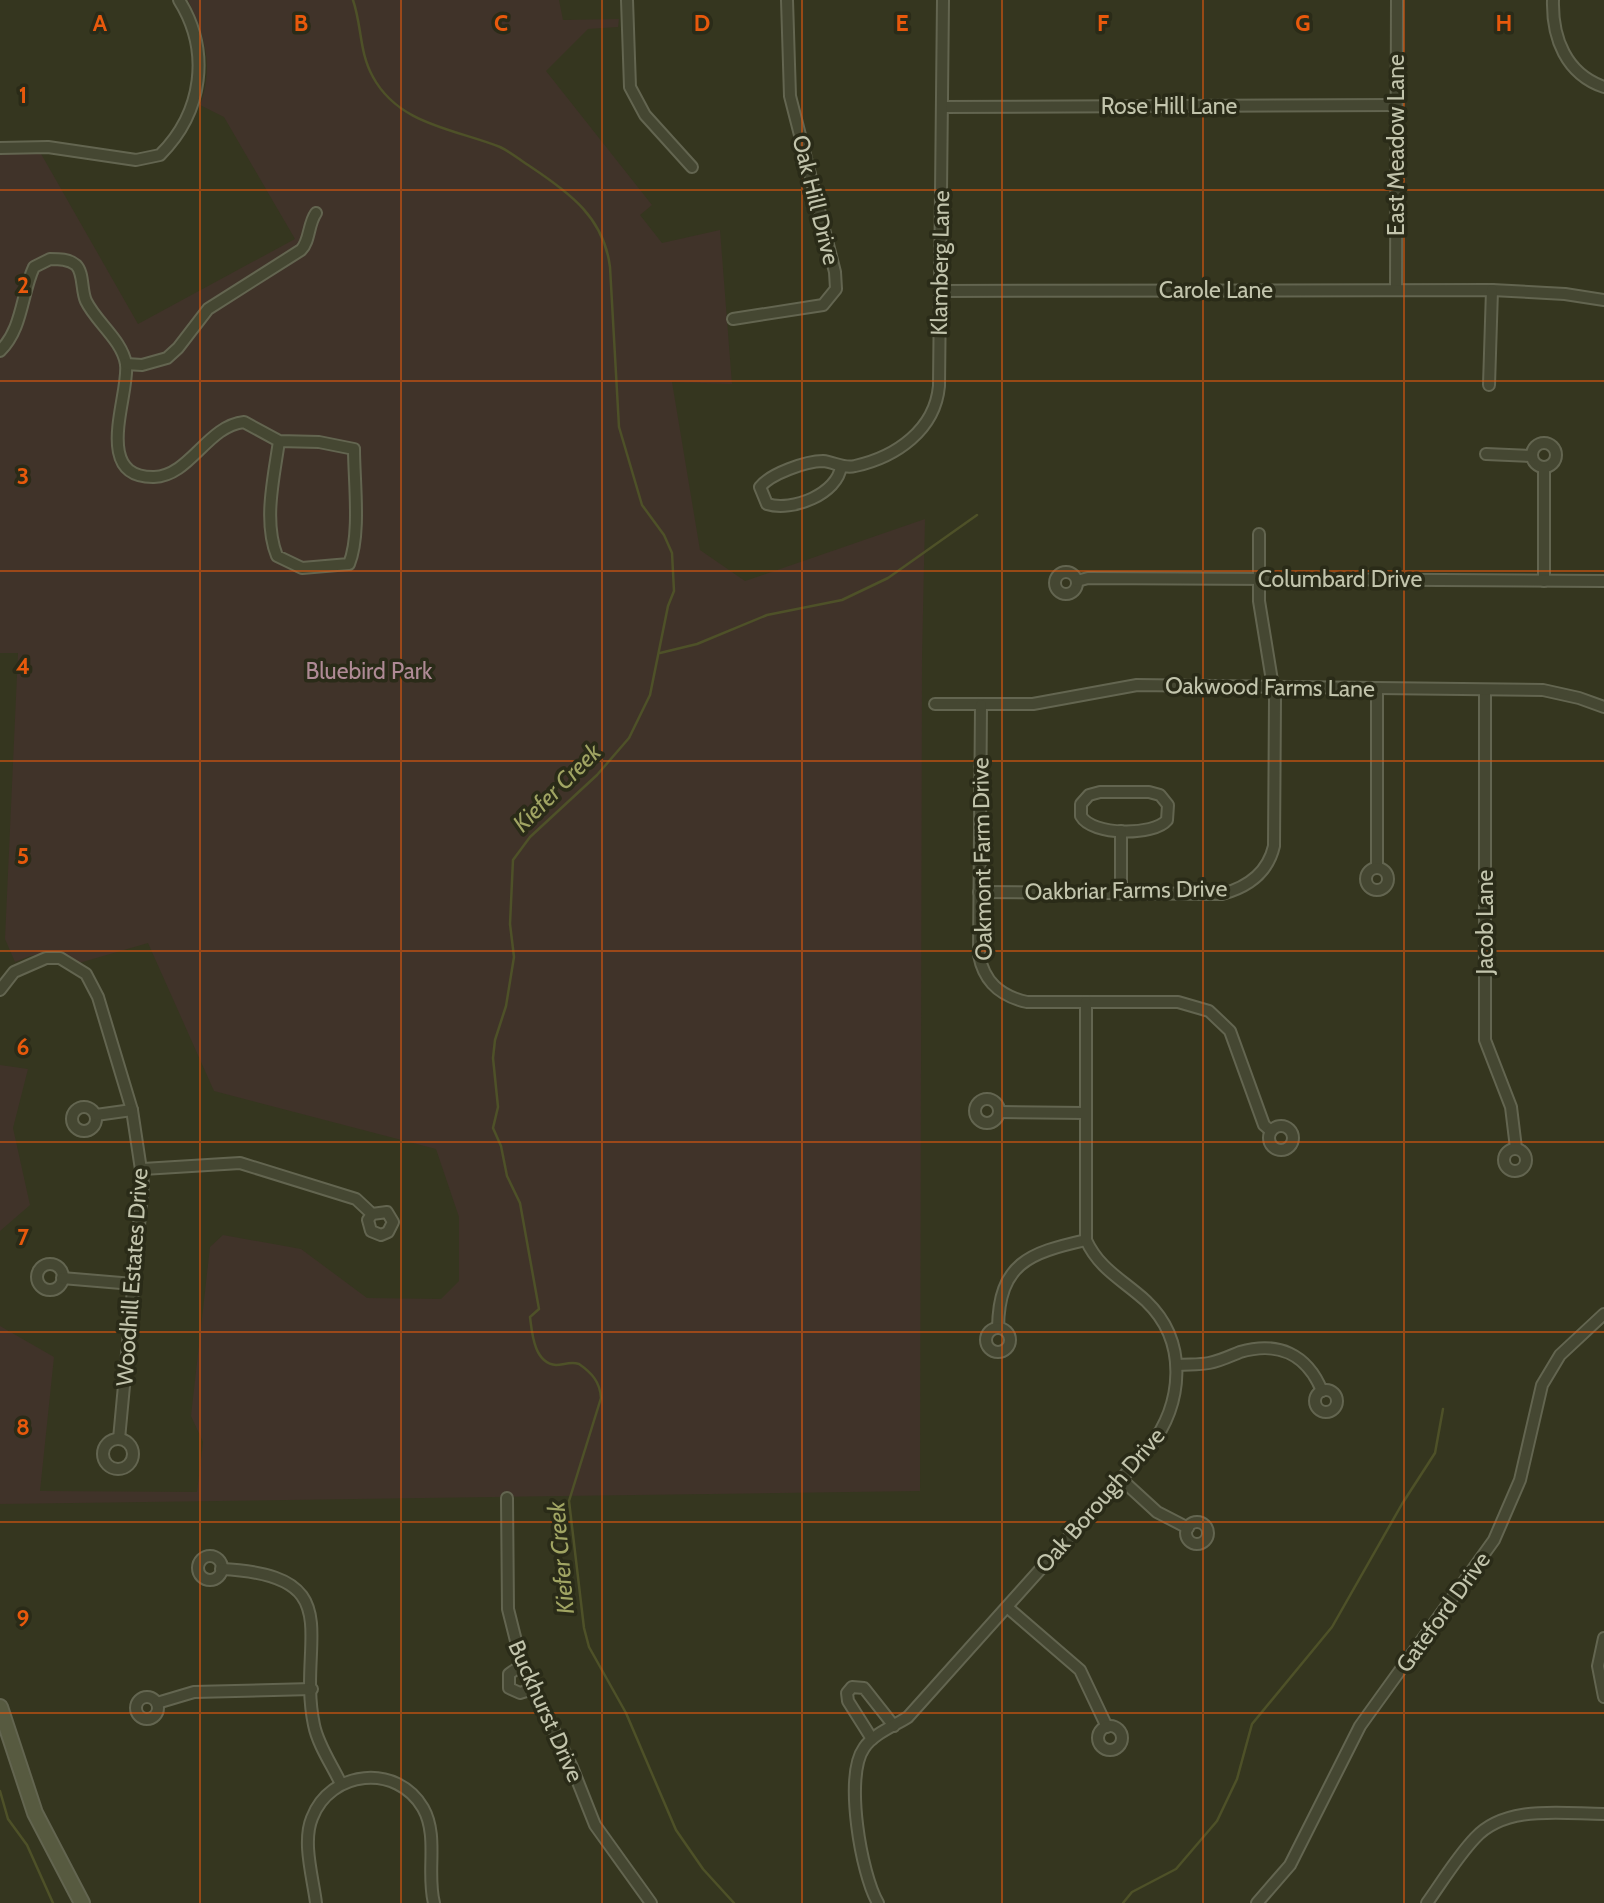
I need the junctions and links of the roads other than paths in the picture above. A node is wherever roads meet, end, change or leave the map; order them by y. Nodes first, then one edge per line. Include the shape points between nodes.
1 (179, 0) edge
2 (627, 0) edge
3 (787, 0) edge
4 (943, 0) edge
5 (1396, 0) edge
6 (1553, 0) edge
7 (1604, 87) edge
8 (1396, 105) junction
9 (942, 107) junction
10 (0, 148) edge
11 (692, 167) dead end
12 (316, 213) dead end
13 (1396, 290) junction
14 (1492, 290) junction
15 (940, 291) junction
16 (1604, 300) edge
17 (733, 319) dead end
18 (0, 351) edge
19 (126, 364) junction
20 (1489, 385) dead end
21 (279, 441) junction
22 (1486, 454) dead end
23 (1532, 456) junction
24 (841, 466) junction
25 (1544, 467) junction
26 (1259, 534) dead end
27 (1258, 579) junction
28 (1077, 581) dead end
29 (1544, 581) junction
30 (1604, 581) edge
31 (1274, 688) junction
32 (1377, 689) junction
33 (1485, 690) junction
34 (936, 704) dead end
35 (981, 705) junction
36 (1604, 707) edge
37 (1121, 831) junction
38 (1377, 867) dead end
39 (979, 891) junction
40 (1121, 894) junction
41 (0, 990) edge
42 (1086, 1002) junction
43 (132, 1110) junction
44 (999, 1112) dead end
45 (1085, 1112) junction
46 (96, 1115) dead end
47 (1271, 1131) dead end
48 (1516, 1148) dead end
49 (143, 1169) junction
50 (372, 1214) junction
51 (1086, 1240) junction
52 (62, 1278) dead end
53 (133, 1284) junction
54 (1604, 1314) edge
55 (998, 1328) dead end
56 (1177, 1365) junction
57 (1322, 1391) dead end
58 (120, 1439) dead end
59 (1121, 1479) junction
60 (507, 1498) dead end
61 (1188, 1528) dead end
62 (221, 1569) dead end
63 (1007, 1607) junction
64 (1604, 1638) edge
65 (522, 1665) junction
66 (312, 1689) junction
67 (533, 1689) junction
68 (1604, 1697) edge
69 (157, 1703) dead end
70 (0, 1707) edge
71 (894, 1727) junction
72 (1107, 1727) dead end
73 (872, 1739) junction
74 (341, 1784) junction
75 (1604, 1814) edge
76 (82, 1903) edge
77 (316, 1903) edge
78 (434, 1903) edge
79 (651, 1903) edge
80 (878, 1903) edge
81 (1257, 1903) edge
82 (1427, 1903) edge

1 - 10 street via 197,35 198,82 186,120 160,155 136,160 48,147
2 - 11 street via 630,87 645,115
3 - 17 street, Oak Hill Drive via 790,96 836,289 822,305
4 - 9 street, Klamberg Lane
5 - 8 street, East Meadow Lane
6 - 7 street via 1555,32 1563,53 1584,78
8 - 9 street, Rose Hill Lane
8 - 13 street, East Meadow Lane
9 - 15 street, Klamberg Lane
12 - 19 street via 301,250 208,309 166,358
13 - 14 street, Carole Lane
13 - 15 street, Carole Lane
14 - 16 street, Carole Lane
14 - 20 street
15 - 24 street, Klamberg Lane via 939,386 931,416 919,434 898,448 856,466
18 - 19 street via 17,325 34,267 59,259 80,271 86,300
19 - 21 street via 118,450 132,470 154,477 175,470 233,423 256,426
21 - 21 street via 271,519 277,556 302,568 349,564 355,526 355,449
22 - 23 street
23 - 25 street
23 - 25 street via 1537,445 1553,446 1556,458
24 - 24 street, Klamberg Lane via 814,462 766,480 760,494 773,506 797,502 828,491
25 - 29 street
26 - 27 street, Oakbriar Farms Drive
27 - 28 street, Columbard Drive
27 - 29 street, Columbard Drive
27 - 31 street, Oakbriar Farms Drive
29 - 30 street, Columbard Drive
31 - 32 street, Oakwood Farms Lane
31 - 35 street, Oakwood Farms Lane via 1137,685 1041,703
31 - 40 street, Oakbriar Farms Drive via 1274,846 1266,867 1247,884 1222,894
32 - 33 street, Oakwood Farms Lane
32 - 38 street
33 - 36 street, Oakwood Farms Lane via 1543,690
33 - 48 street, Jacob Lane via 1485,1040 1511,1107
34 - 35 street, Oakwood Farms Lane
35 - 39 street, Oakmont Farm Drive
37 - 37 street via 1163,825 1170,811 1165,799 1149,792 1100,792 1084,799 1081,816 1088,826
37 - 40 street
39 - 40 street, Oakbriar Farms Drive
39 - 42 street, Oakmont Farm Drive via 979,955 986,978 1011,998 1027,1002
41 - 43 street, Woodhill Estates Drive via 14,972 46,958 60,958 86,974 98,997
42 - 45 street
42 - 47 street, Oakmont Farm Drive via 1178,1002 1209,1011 1230,1031 1264,1125
43 - 46 street
43 - 49 street, Woodhill Estates Drive
44 - 45 street
45 - 51 street
49 - 50 street via 240,1163 356,1199
49 - 53 street, Woodhill Estates Drive
50 - 50 street via 383,1211 390,1215 393,1222 388,1232 371,1231 368,1220
51 - 55 street via 1046,1250 1016,1267 1003,1287
51 - 56 street, Oak Borough Drive via 1103,1267 1157,1315
52 - 53 street
53 - 58 street, Woodhill Estates Drive
54 - 81 street, Gateford Drive via 1560,1355 1542,1385 1520,1480 1494,1540 1360,1726 1290,1865
56 - 57 street via 1210,1363 1252,1349 1277,1348 1300,1359 1316,1375
56 - 59 street, Oak Borough Drive via 1169,1416 1156,1440
59 - 61 street via 1157,1512
59 - 63 street, Oak Borough Drive
60 - 65 street, Buckhurst Drive via 508,1609
62 - 66 street via 273,1574 298,1592 310,1614
63 - 71 street, Oak Borough Drive
63 - 72 street via 1080,1670
64 - 68 street via 1598,1666
65 - 67 street, Buckhurst Drive
65 - 67 street via 509,1674 509,1688 520,1693
66 - 69 street via 194,1692
66 - 74 street via 317,1735
67 - 79 street, Buckhurst Drive via 595,1825
70 - 76 street via 35,1813
71 - 73 street, Oak Borough Drive
71 - 73 street via 864,1688 852,1687 848,1701
73 - 80 street via 858,1760 855,1782 862,1853
74 - 77 street via 326,1796 308,1835
74 - 78 street via 379,1778 399,1785 415,1798 430,1828
75 - 82 street via 1525,1814 1505,1819 1476,1837

